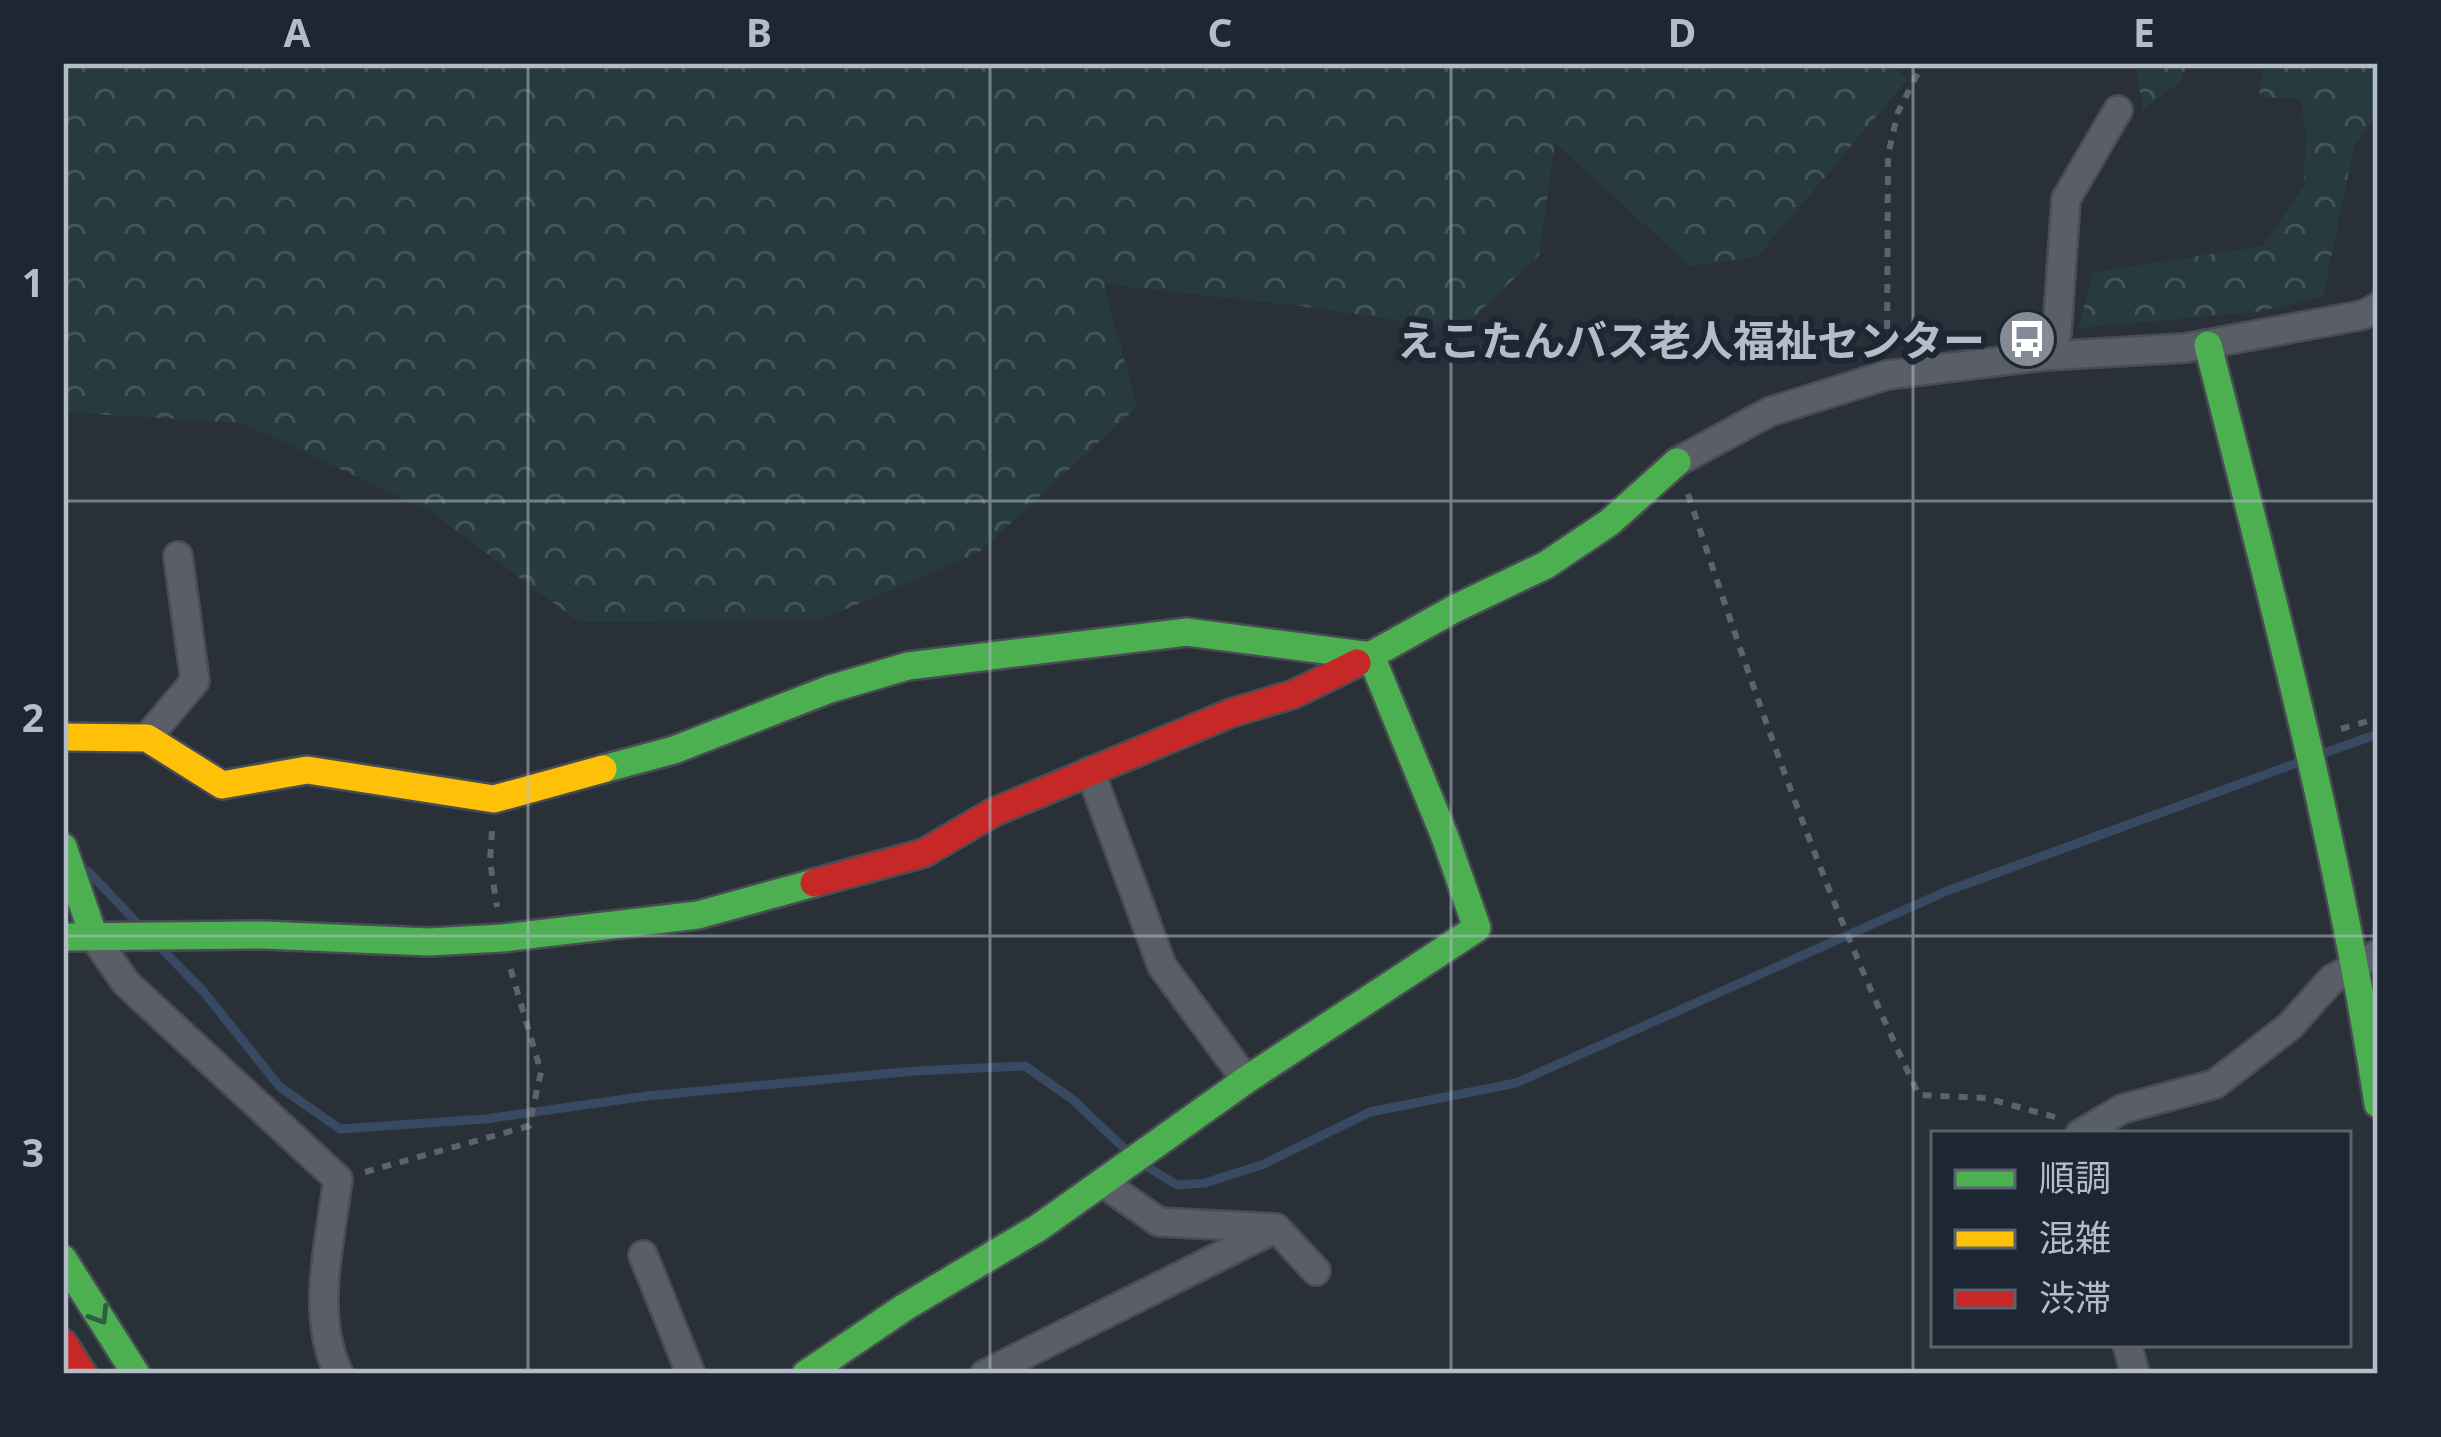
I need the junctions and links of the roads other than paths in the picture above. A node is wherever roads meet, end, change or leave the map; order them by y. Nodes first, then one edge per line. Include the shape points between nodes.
1 (2118, 110) dead end
2 (2378, 307) edge
3 (2208, 345) junction
4 (2044, 356) junction
5 (1677, 462) joint
6 (178, 556) dead end
7 (1370, 656) junction
8 (63, 737) edge
9 (147, 738) junction
10 (1090, 772) junction
11 (67, 858) edge
12 (63, 937) edge
13 (94, 937) junction
14 (2367, 960) edge
15 (1246, 1080) junction
16 (2378, 1104) edge
17 (2083, 1131) edge
18 (1102, 1183) junction
19 (1276, 1228) junction
20 (644, 1255) dead end
21 (63, 1259) edge
22 (1316, 1271) dead end
23 (63, 1342) edge
24 (83, 1374) edge
25 (136, 1374) edge
26 (339, 1374) edge
27 (691, 1374) edge
28 (806, 1374) edge
29 (985, 1374) edge

1 - 4 street via 2066,199 2057,333
2 - 3 street
3 - 4 street
3 - 14 main road
4 - 5 street via 1887,375 1769,412
5 - 7 main road via 1546,565
6 - 9 street via 195,681
7 - 9 main road via 1187,632 908,665 674,750 494,799 307,770 222,785
7 - 10 main road via 1294,694
7 - 15 main road via 1477,928
8 - 9 main road
10 - 13 main road via 994,812 924,853 698,915 429,942
10 - 15 street via 1162,966
11 - 13 main road
12 - 13 main road
13 - 26 street via 126,983 338,1180 322,1306
14 - 16 main road
14 - 17 street via 2332,979 2290,1026 2216,1084 2122,1108
15 - 18 main road
18 - 19 street via 1159,1222
18 - 28 main road
19 - 22 street
19 - 29 street
20 - 27 street
21 -> 25 main road
23 - 24 main road

